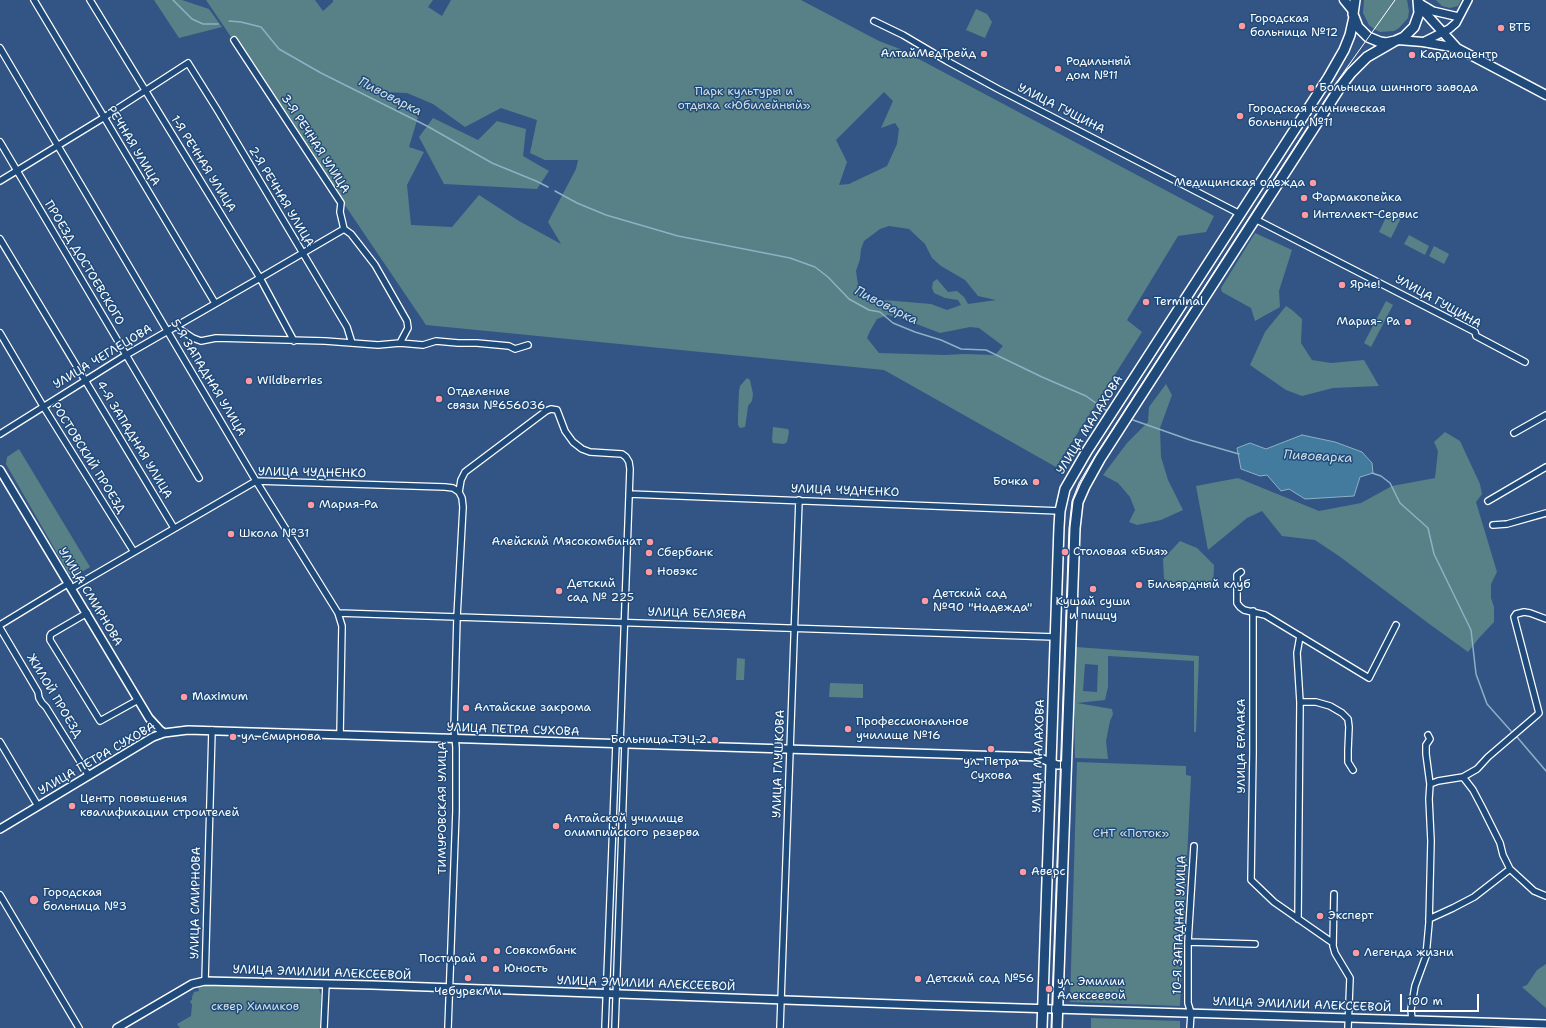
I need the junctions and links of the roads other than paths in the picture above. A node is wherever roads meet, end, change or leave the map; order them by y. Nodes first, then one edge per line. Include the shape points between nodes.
1 (34, 0) edge
2 (90, 0) edge
3 (1344, 0) edge
4 (1354, 0) edge
5 (1468, 0) edge
6 (1418, 3) edge
7 (1353, 14) junction
8 (1459, 17) junction
9 (874, 21) dead end
10 (1442, 33) junction
11 (234, 40) dead end
12 (1395, 41) junction
13 (1423, 42) junction
14 (0, 48) edge
15 (1457, 48) junction
16 (144, 91) junction
17 (1546, 95) edge
18 (103, 118) junction
19 (0, 142) edge
20 (59, 146) junction
21 (17, 170) junction
22 (0, 180) edge
23 (1240, 214) junction
24 (1255, 219) junction
25 (344, 228) junction
26 (0, 239) edge
27 (302, 253) junction
28 (260, 278) junction
29 (215, 303) junction
30 (175, 326) junction
31 (168, 331) junction
32 (0, 333) edge
33 (294, 341) junction
34 (352, 343) junction
35 (400, 343) junction
36 (528, 345) dead end
37 (126, 355) junction
38 (1524, 362) dead end
39 (85, 380) junction
40 (43, 406) junction
41 (1546, 415) edge
42 (1514, 433) dead end
43 (0, 434) edge
44 (1546, 467) edge
45 (0, 470) edge
46 (199, 478) dead end
47 (256, 481) junction
48 (459, 492) junction
49 (629, 494) junction
50 (799, 500) junction
51 (1488, 501) dead end
52 (1060, 511) junction
53 (1546, 513) edge
54 (1493, 525) dead end
55 (174, 528) junction
56 (134, 552) junction
57 (1241, 572) dead end
58 (70, 585) junction
59 (1253, 612) junction
60 (87, 613) junction
61 (338, 613) junction
62 (457, 617) junction
63 (1546, 619) edge
64 (625, 623) junction
65 (1396, 625) dead end
66 (0, 626) edge
67 (795, 628) junction
68 (1300, 636) junction
69 (1055, 637) junction
70 (138, 700) junction
71 (1300, 702) junction
72 (212, 730) junction
73 (164, 733) junction
74 (340, 735) junction
75 (1428, 735) dead end
76 (454, 739) junction
77 (0, 742) edge
78 (620, 744) junction
79 (790, 750) junction
80 (1050, 762) junction
81 (1066, 765) junction
82 (1353, 770) dead end
83 (89, 776) junction
84 (1463, 778) junction
85 (1430, 784) junction
86 (38, 806) junction
87 (0, 829) edge
88 (1194, 846) dead end
89 (1510, 869) junction
90 (1334, 894) dead end
91 (0, 895) edge
92 (1546, 896) edge
93 (1298, 919) junction
94 (1429, 919) junction
95 (1188, 942) junction
96 (1334, 942) junction
97 (1255, 944) dead end
98 (205, 981) junction
99 (326, 984) junction
100 (450, 988) junction
101 (606, 994) junction
102 (617, 994) junction
103 (781, 1000) junction
104 (1042, 1009) junction
105 (1058, 1010) junction
106 (1191, 1013) junction
107 (1348, 1017) junction
108 (1412, 1020) junction
109 (1546, 1024) edge
110 (79, 1028) edge
111 (117, 1028) edge
112 (324, 1028) edge
113 (448, 1028) edge
114 (605, 1028) edge
115 (615, 1028) edge
116 (780, 1028) edge
117 (1042, 1028) edge
118 (1057, 1028) edge
119 (1190, 1028) edge
120 (1348, 1028) edge

1 - 18 street, РЕЧНАЯ УЛИЦА
2 - 16 street, 1-Я РЕЧНАЯ УЛИЦА
3 - 7 main road
4 - 7 main road, УЛИЦА МАЛАХОВА
5 - 8 street
6 - 8 street via 1433,11
6 - 10 main road
6 - 12 main road via 1419,13 1414,27
7 - 12 main road via 1358,27 1368,37 1380,42
7 - 23 main road, УЛИЦА МАЛАХОВА via 1350,36 1337,61
8 - 10 street
9 - 23 street, УЛИЦА ГУЩИНА via 998,89
10 - 13 street
10 - 15 main road
11 - 25 street, 3-Я РЕЧНАЯ УЛИЦА via 341,203 340,212
12 - 13 main road
12 - 24 main road via 1367,57 1350,73
13 - 15 main road
14 - 20 street, 5-Я ЗАПАДНАЯ УЛИЦА
15 - 17 main road
16 - 18 street
16 - 27 street, 2-Я РЕЧНАЯ УЛИЦА via 188,63
16 - 28 street, 1-Я РЕЧНАЯ УЛИЦА
18 - 20 street
18 - 29 street, РЕЧНАЯ УЛИЦА
19 - 21 street, ПРОЕЗД ДОСТОЕВСКОГО
20 - 21 street
20 - 31 street, 5-Я ЗАПАДНАЯ УЛИЦА
21 - 22 street
21 - 37 street, ПРОЕЗД ДОСТОЕВСКОГО
23 - 52 main road, УЛИЦА МАЛАХОВА via 1087,451 1065,490
24 - 38 street, УЛИЦА ГУЩИНА via 1475,332 1476,336
24 - 81 main road via 1100,459 1078,502
25 - 27 street, УЛИЦА ЧЕГЛЕЦОВА
25 - 35 street via 375,265 407,321 408,328
26 - 39 street, 4-Я ЗАПАДНАЯ УЛИЦА
27 - 28 street, УЛИЦА ЧЕГЛЕЦОВА
27 - 34 street, 2-Я РЕЧНАЯ УЛИЦА via 347,327
28 - 29 street, УЛИЦА ЧЕГЛЕЦОВА
28 - 33 street, 1-Я РЕЧНАЯ УЛИЦА
29 - 30 street, УЛИЦА ЧЕГЛЕЦОВА
30 - 31 street, УЛИЦА ЧЕГЛЕЦОВА
30 - 33 street via 201,341 216,338
31 - 37 street, УЛИЦА ЧЕГЛЕЦОВА
31 - 47 street, 5-Я ЗАПАДНАЯ УЛИЦА
32 - 40 street, РОСТОВСКИЙ ПРОЕЗД
33 - 34 street
34 - 35 street
35 - 36 street via 477,343 509,346 515,350
37 - 39 street, УЛИЦА ЧЕГЛЕЦОВА
37 - 46 street, ПРОЕЗД ДОСТОЕВСКОГО
39 - 40 street, УЛИЦА ЧЕГЛЕЦОВА
39 - 55 street, 4-Я ЗАПАДНАЯ УЛИЦА
40 - 43 street, УЛИЦА ЧЕГЛЕЦОВА
40 - 56 street, РОСТОВСКИЙ ПРОЕЗД
41 - 42 street
44 - 51 street
45 - 58 street, УЛИЦА СМИРНОВА
47 - 48 street, УЛИЦА ЧУДНЕНКО via 445,487
47 - 55 street, УЛИЦА ЧУДНЕНКО
47 - 61 street, 5-Я ЗАПАДНАЯ УЛИЦА
48 - 49 street via 465,472 551,409 557,410 565,431 582,449 622,454 626,457 630,470
48 - 62 street, ТИМУРОВСКАЯ УЛИЦА via 463,507
49 - 50 street, УЛИЦА ЧУДНЕНКО
49 - 64 street
50 - 52 street, УЛИЦА ЧУДНЕНКО
50 - 67 street, УЛИЦА ГЛУШКОВА
52 - 69 main road, УЛИЦА МАЛАХОВА
53 - 54 street via 1507,524
55 - 56 street, УЛИЦА ЧУДНЕНКО
56 - 58 street, УЛИЦА ЧУДНЕНКО
57 - 59 street via 1237,575 1237,603 1244,610
58 - 60 street, УЛИЦА СМИРНОВА
58 - 66 street, УЛИЦА ЧУДНЕНКО
59 - 68 street via 1266,615
59 - 93 street, УЛИЦА ЕРМАКА via 1251,880 1274,902
60 - 70 street, УЛИЦА СМИРНОВА
60 - 70 street via 51,634 50,640 100,721
61 - 62 street, УЛИЦА БЕЛЯЕВА
61 - 74 street, 5-Я ЗАПАДНАЯ УЛИЦА via 342,626
62 - 64 street, УЛИЦА БЕЛЯЕВА
62 - 76 street, ТИМУРОВСКАЯ УЛИЦА
63 - 84 street via 1524,612 1514,617 1539,713
64 - 67 street, УЛИЦА БЕЛЯЕВА
64 - 78 street
65 - 68 street via 1369,678
66 - 83 street, ЖИЛОЙ ПРОЕЗД via 39,698
67 - 69 street, УЛИЦА БЕЛЯЕВА
67 - 79 street, УЛИЦА ГЛУШКОВА
68 - 71 street via 1297,653
69 - 80 main road, УЛИЦА МАЛАХОВА
70 - 73 street, УЛИЦА СМИРНОВА via 149,718
71 - 82 street via 1316,702 1330,706 1348,719 1348,762
71 - 93 street
72 - 73 street, УЛИЦА ПЕТРА СУХОВА
72 - 74 street, УЛИЦА ПЕТРА СУХОВА
72 - 98 street, УЛИЦА СМИРНОВА
73 - 83 street, УЛИЦА ПЕТРА СУХОВА via 153,737
74 - 76 street, УЛИЦА ПЕТРА СУХОВА
75 - 85 street via 1430,739 1426,745 1426,754
76 - 78 street, УЛИЦА ПЕТРА СУХОВА
76 - 100 street, ТИМУРОВСКАЯ УЛИЦА via 456,811
77 - 86 street
78 - 79 street, УЛИЦА ПЕТРА СУХОВА
78 - 101 street
78 - 102 street
79 - 80 street, УЛИЦА ПЕТРА СУХОВА via 1038,758
79 - 103 street, УЛИЦА ГЛУШКОВА
80 - 81 street, УЛИЦА ПЕТРА СУХОВА
80 - 104 main road, УЛИЦА МАЛАХОВА
81 - 105 main road
83 - 86 street, УЛИЦА ПЕТРА СУХОВА
84 - 85 street
84 - 89 street via 1482,806
85 - 94 street
86 - 87 street, УЛИЦА ПЕТРА СУХОВА
88 - 95 street, 10-Я ЗАПАДНАЯ УЛИЦА
89 - 92 street via 1534,891
89 - 94 street via 1474,897
90 - 96 street
91 - 110 street
93 - 96 street
94 - 108 street via 1426,956 1415,986
95 - 97 street
95 - 106 street, 10-Я ЗАПАДНАЯ УЛИЦА via 1188,1003
96 - 107 street via 1335,953 1350,978
98 - 99 street, УЛИЦА ЭМИЛИИ АЛЕКСЕЕВОЙ
98 - 111 street, УЛИЦА ЭМИЛИИ АЛЕКСЕЕВОЙ via 192,984
99 - 100 street, УЛИЦА ЭМИЛИИ АЛЕКСЕЕВОЙ
99 - 112 street
100 - 101 street, УЛИЦА ЭМИЛИИ АЛЕКСЕЕВОЙ
100 - 113 street, ТИМУРОВСКАЯ УЛИЦА
101 - 102 street, УЛИЦА ЭМИЛИИ АЛЕКСЕЕВОЙ
101 - 114 street
102 - 103 street, УЛИЦА ЭМИЛИИ АЛЕКСЕЕВОЙ
102 - 115 street
103 - 104 street, УЛИЦА ЭМИЛИИ АЛЕКСЕЕВОЙ
103 - 116 street, УЛИЦА ГЛУШКОВА
104 - 105 street, УЛИЦА ЭМИЛИИ АЛЕКСЕЕВОЙ
104 - 117 main road, УЛИЦА МАЛАХОВА
105 - 106 street, УЛИЦА ЭМИЛИИ АЛЕКСЕЕВОЙ
105 - 118 main road
106 - 107 street, УЛИЦА ЭМИЛИИ АЛЕКСЕЕВОЙ
106 - 119 street, 10-Я ЗАПАДНАЯ УЛИЦА
107 - 108 street, УЛИЦА ЭМИЛИИ АЛЕКСЕЕВОЙ
107 - 120 street
108 - 109 street, УЛИЦА ЭМИЛИИ АЛЕКСЕЕВОЙ

